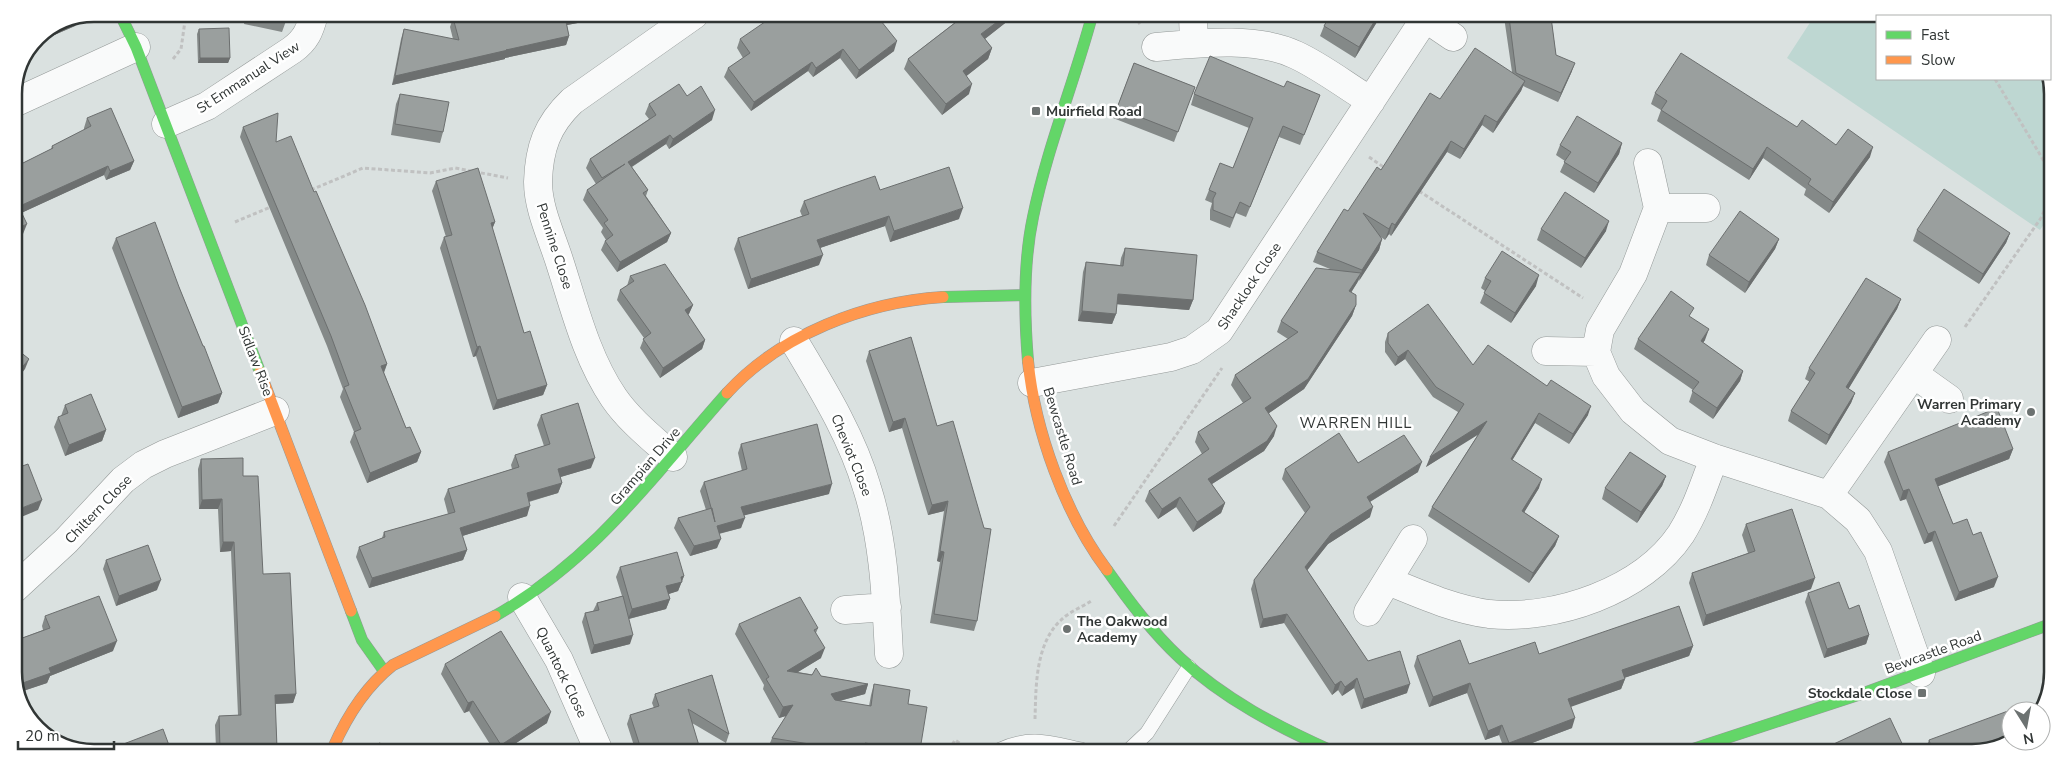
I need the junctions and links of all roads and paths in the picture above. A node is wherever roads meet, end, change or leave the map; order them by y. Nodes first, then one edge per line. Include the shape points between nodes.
1 (124, 23) edge
2 (185, 23) edge
3 (312, 23) edge
4 (683, 23) edge
5 (1090, 23) edge
6 (1193, 23) edge
7 (1423, 23) edge
8 (1433, 23) edge
9 (1453, 37) dead end
10 (1194, 43) junction
11 (1156, 47) dead end
12 (136, 48) junction
13 (146, 73) junction
14 (1996, 80) edge
15 (23, 99) edge
16 (1371, 101) junction
17 (166, 124) junction
18 (1344, 141) junction
19 (2043, 158) edge
20 (1648, 163) dead end
21 (1386, 169) edge
22 (538, 184) junction
23 (1417, 190) edge
24 (308, 191) edge
25 (280, 203) edge
26 (1658, 208) junction
27 (1706, 208) dead end
28 (2043, 212) edge
29 (207, 234) junction
30 (1024, 295) junction
31 (1609, 315) junction
32 (1936, 340) joint
33 (794, 341) junction
34 (1546, 351) dead end
35 (1596, 352) junction
36 (1224, 366) dead end
37 (1914, 374) junction
38 (1032, 383) junction
39 (1949, 398) dead end
40 (275, 411) junction
41 (673, 457) junction
42 (1714, 458) junction
43 (1829, 495) junction
44 (1413, 540) dead end
45 (1095, 553) junction
46 (23, 580) edge
47 (1388, 581) junction
48 (1117, 584) junction
49 (522, 597) junction
50 (887, 607) junction
51 (845, 610) dead end
52 (1368, 612) dead end
53 (2044, 627) edge
54 (889, 654) dead end
55 (1190, 667) junction
56 (384, 671) junction
57 (1921, 673) junction
58 (1034, 740) junction
59 (335, 744) edge
60 (596, 744) edge
61 (1012, 744) edge
62 (1054, 744) edge
63 (1135, 744) edge
64 (1318, 744) edge
65 (1737, 744) edge

1 - 12 street, Sidlaw Rise
2 - 13 path via 181,49 168,63
3 - 17 street, St Emmanual View via 303,42 292,50 207,106
4 - 22 street, Pennine Close via 572,101 559,114 544,144
5 - 30 street, Bewcastle Road via 1036,200
6 - 10 street
7 - 16 street, Shacklock Close
8 - 9 street
10 - 11 street
10 - 16 street via 1272,47 1296,55
12 - 13 street, Sidlaw Rise
12 - 15 street
13 - 17 street, Sidlaw Rise
14 - 19 path
16 - 18 street, Shacklock Close
17 - 29 street, Sidlaw Rise
18 - 21 path
18 - 38 street, Shacklock Close via 1219,332 1192,350 1172,357
20 - 26 street
22 - 24 path via 455,168 430,173 363,168
22 - 41 street, Pennine Close via 543,213 590,352 602,377 614,399
23 - 31 path
25 - 29 path
26 - 27 street
26 - 31 street via 1633,274
28 - 32 path via 1958,336
29 - 40 street, Sidlaw Rise
30 - 33 street, Grampian Drive via 959,295 895,302 862,310
30 - 38 street, Bewcastle Road via 1025,339
31 - 35 street via 1600,330
32 - 37 street
33 - 41 street, Grampian Drive via 738,382
33 - 50 street, Cheviot Close via 832,407 867,486 876,522
34 - 35 street
35 - 42 street via 1606,376 1633,411 1670,441
36 - 45 path
37 - 39 street
37 - 43 street
38 - 45 street, Bewcastle Road via 1060,484
40 - 46 street, Chiltern Close via 143,465 123,480 66,541
40 - 56 street, Sidlaw Rise via 362,640
41 - 49 street, Grampian Drive via 594,542
42 - 43 street
42 - 47 street via 1695,510 1660,558 1634,578 1578,604 1519,615 1489,614 1440,602
43 - 57 street via 1858,520 1878,551
44 - 47 street
45 - 48 street, Bewcastle Road
47 - 52 street
48 - 55 street, Bewcastle Road via 1167,645
48 - 58 path via 1061,620 1045,643 1036,679
49 - 56 street, Grampian Drive via 489,618 403,658
49 - 60 street, Quantock Close via 559,660
50 - 51 street
50 - 54 street, Cheviot Close
53 - 57 street, Bewcastle Road
55 - 63 lane via 1147,733
55 - 64 street, Bewcastle Road via 1264,718
56 - 59 street, Grampian Drive via 350,714
57 - 65 street, Bewcastle Road
58 - 61 lane
58 - 62 lane

